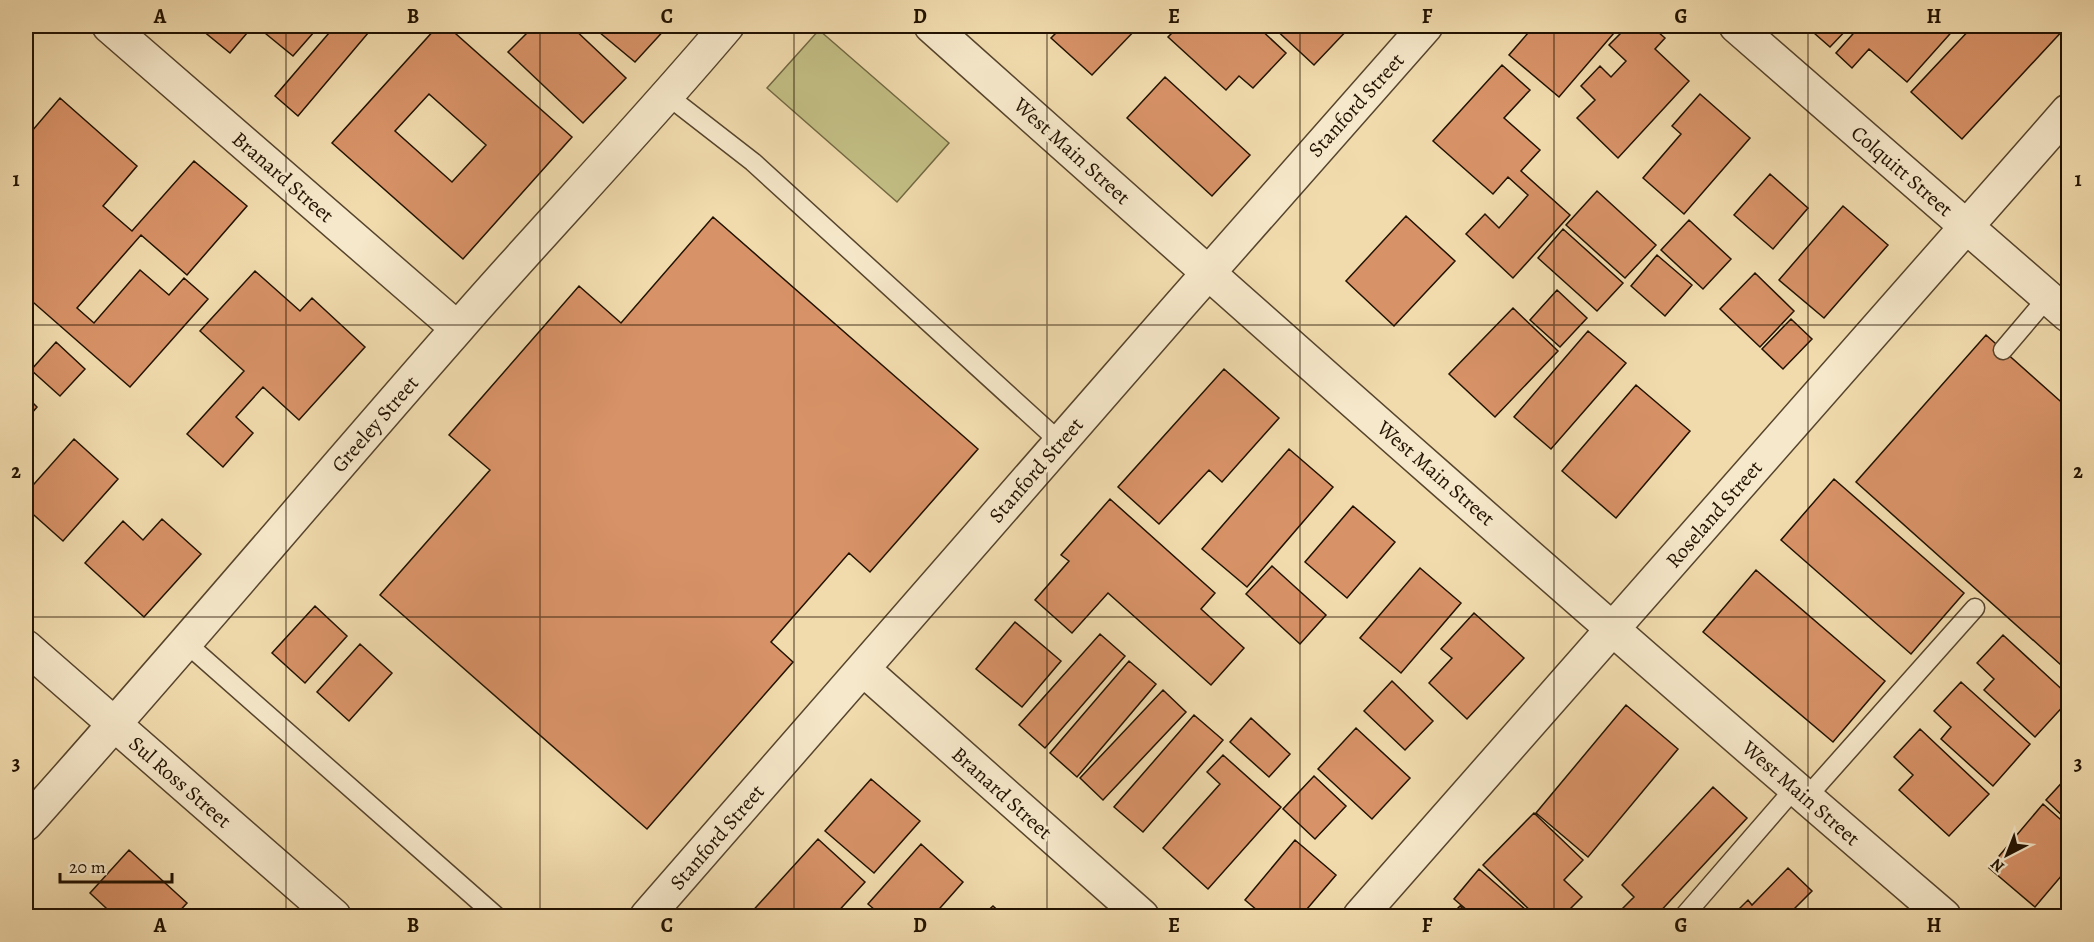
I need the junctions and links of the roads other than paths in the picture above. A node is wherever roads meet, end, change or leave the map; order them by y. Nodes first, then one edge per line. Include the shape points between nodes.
1 (109, 26) edge
2 (727, 26) edge
3 (931, 26) edge
4 (1426, 26) edge
5 (1736, 26) edge
6 (668, 96) junction
7 (2068, 111) edge
8 (1967, 227) junction
9 (1208, 273) junction
10 (2058, 306) edge
11 (457, 328) junction
12 (2003, 350) dead end
13 (1060, 442) junction
14 (1975, 608) dead end
15 (1613, 629) junction
16 (186, 643) junction
17 (26, 647) edge
18 (863, 669) junction
19 (115, 725) junction
20 (1800, 793) junction
21 (26, 824) edge
22 (655, 914) edge
23 (334, 916) edge
24 (496, 916) edge
25 (1142, 916) edge
26 (1360, 916) edge
27 (1684, 916) edge
28 (1944, 916) edge

1 - 11 street, Branard Street
2 - 6 street, Greeley Street
3 - 9 street, West Main Street
4 - 9 street, Stanford Street
5 - 8 street, Colquitt Street
6 - 11 street, Greeley Street
6 - 13 lane via 753,162
7 - 8 street, Roseland Street
8 - 10 street, Colquitt Street
8 - 15 street, Roseland Street
9 - 13 street, Stanford Street
9 - 15 street, West Main Street
10 - 12 lane
11 - 16 street, Greeley Street
13 - 18 street, Stanford Street
14 - 20 lane
15 - 20 street, West Main Street
15 - 26 street, Roseland Street
16 - 19 street, Greeley Street
16 - 24 lane
17 - 19 street, Sul Ross Street
18 - 22 street, Stanford Street
18 - 25 street, Branard Street
19 - 21 street, Greeley Street
19 - 23 street, Sul Ross Street
20 - 27 lane
20 - 28 street, West Main Street

